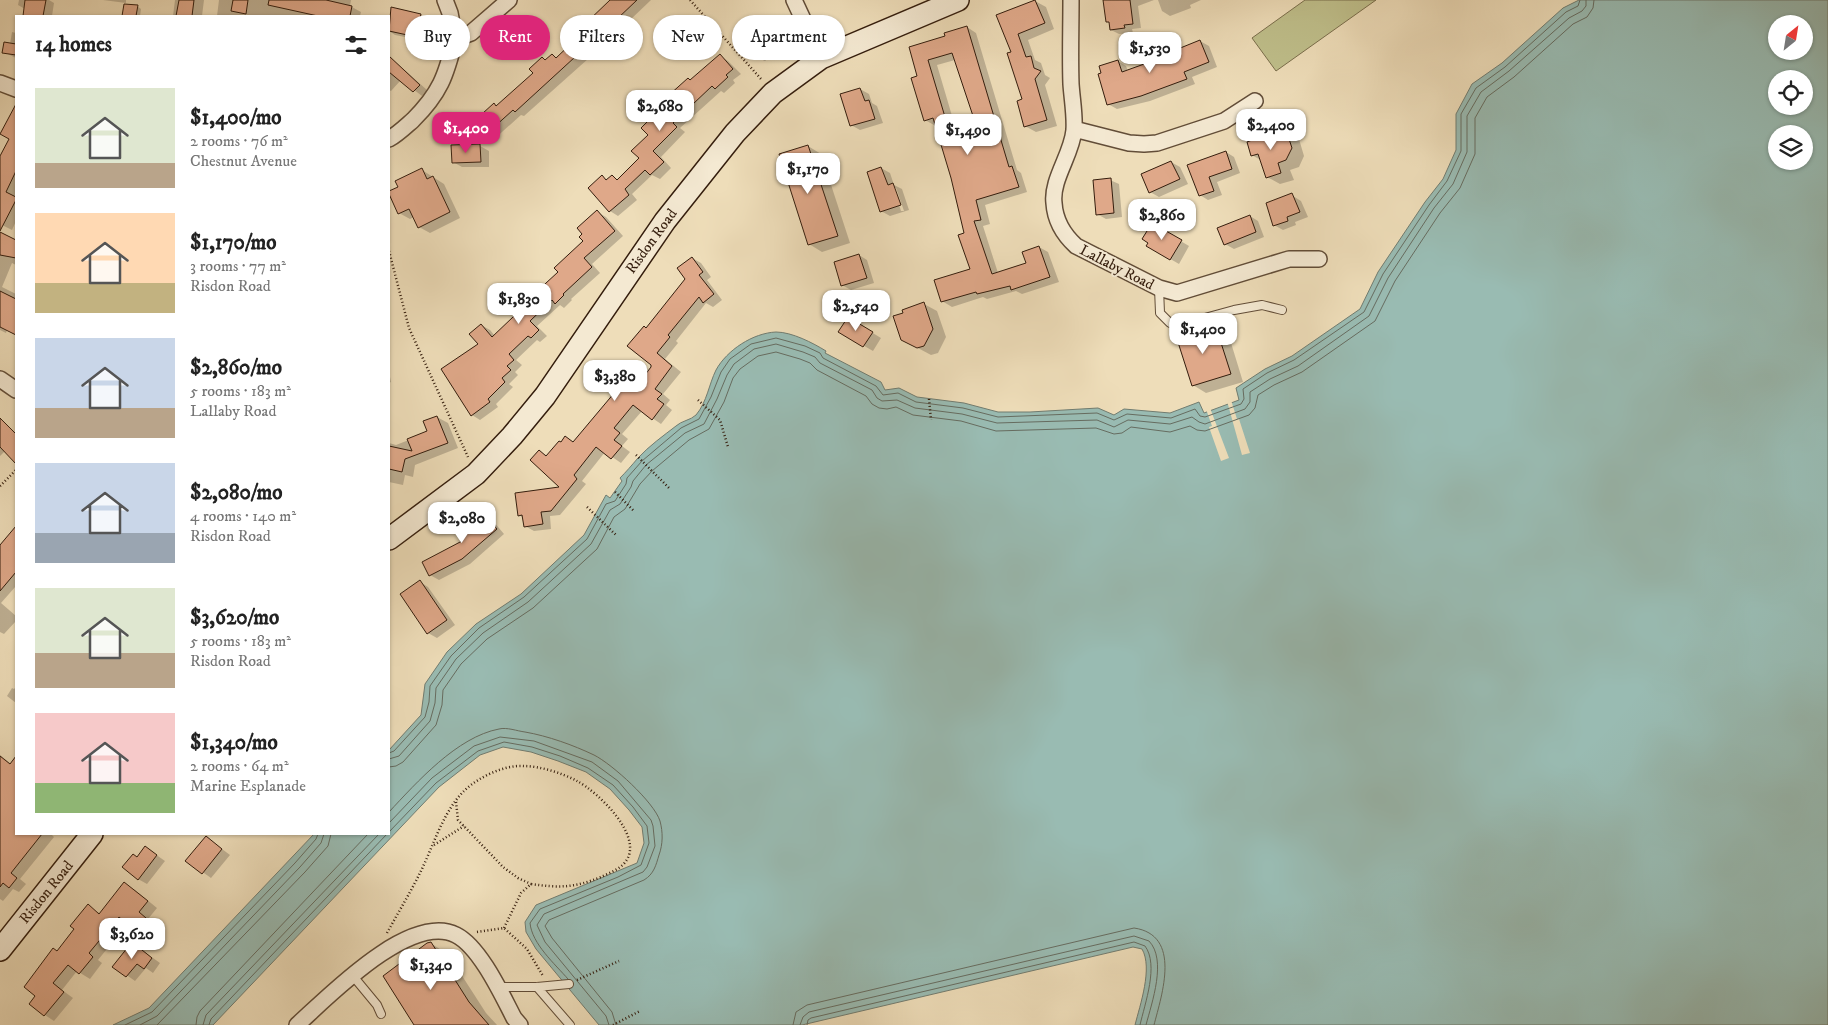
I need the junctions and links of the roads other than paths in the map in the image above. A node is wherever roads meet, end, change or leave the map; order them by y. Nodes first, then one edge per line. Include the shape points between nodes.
1 (445, 0) edge
2 (508, 0) edge
3 (794, 0) edge
4 (958, 0) edge
5 (1071, 0) edge
6 (450, 15) edge
7 (801, 15) edge
8 (470, 33) edge
9 (845, 48) edge
10 (451, 60) edge
11 (818, 60) edge
12 (0, 83) edge
13 (15, 89) edge
14 (1255, 101) dead end
15 (1074, 129) junction
16 (390, 138) edge
17 (1319, 258) dead end
18 (1159, 288) junction
19 (1282, 310) dead end
20 (0, 379) edge
21 (15, 389) edge
22 (390, 538) edge
23 (91, 835) edge
24 (0, 950) edge
25 (353, 976) junction
26 (569, 984) road end
27 (498, 987) junction
28 (538, 987) junction
29 (381, 1014) dead end
30 (296, 1025) edge
31 (520, 1025) edge
32 (570, 1025) edge

1 - 6 street
2 - 8 street
3 - 7 street
4 - 9 street, Risdon Road
5 - 15 street, Lallaby Road
10 - 16 street via 439,89 421,112
11 - 22 street, Risdon Road via 773,93 735,133 675,208 561,373 512,436 476,474
12 - 13 street
14 - 15 street via 1224,120 1157,142 1129,143
15 - 18 street, Lallaby Road via 1054,192 1055,212 1064,232 1076,246
17 - 18 street, Lallaby Road via 1289,259 1177,293
18 - 19 lane via 1160,313 1170,323 1190,322 1262,305
20 - 21 street
23 - 24 street, Risdon Road
25 - 27 street via 373,958 412,936 433,931 455,935 472,949
25 - 29 lane
25 - 30 street
26 - 28 lane
27 - 28 lane
27 - 31 street
28 - 32 lane

